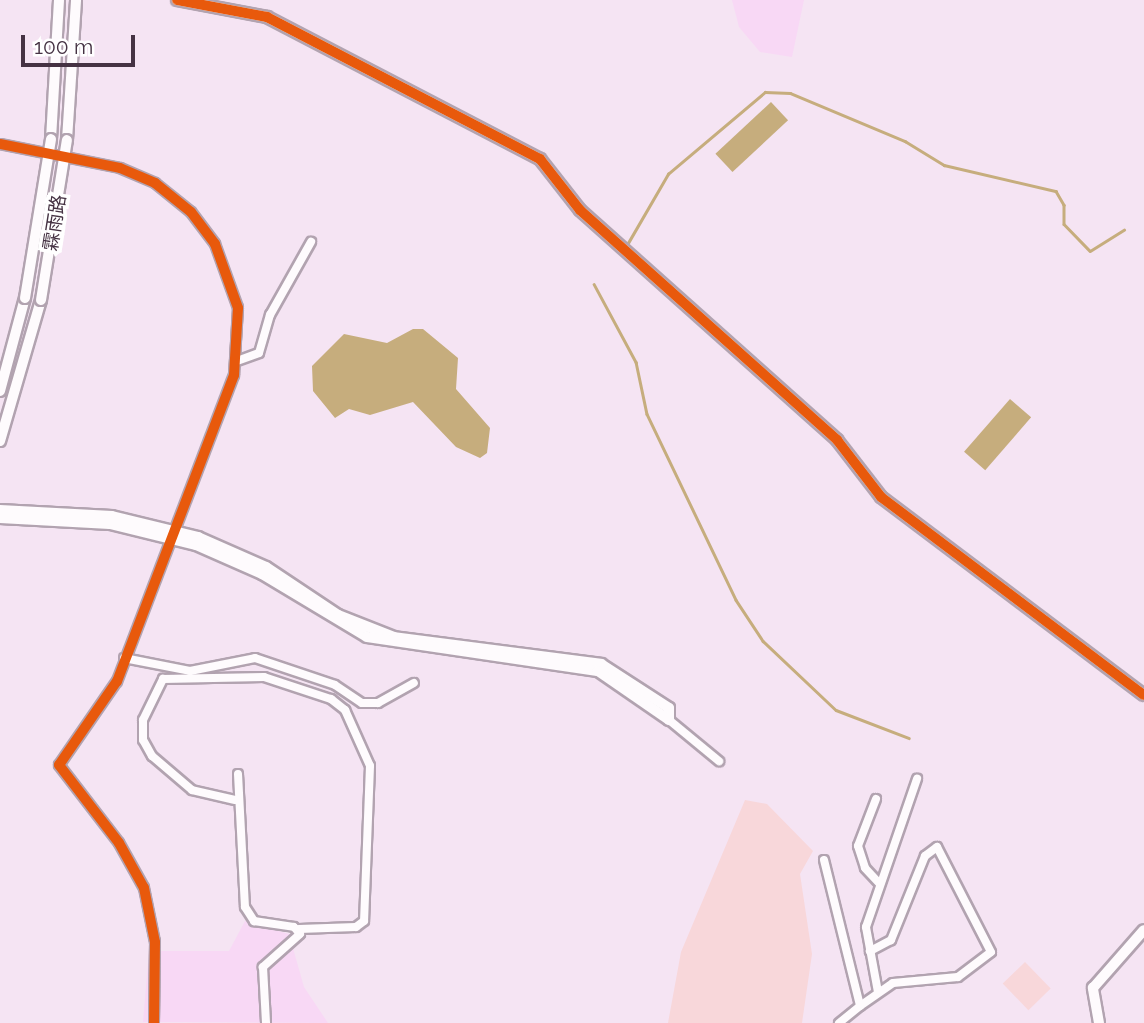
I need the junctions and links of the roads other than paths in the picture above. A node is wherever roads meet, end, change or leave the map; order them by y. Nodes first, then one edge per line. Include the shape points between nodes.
1 (60, 0) edge
2 (76, 0) edge
3 (177, 0) edge
4 (0, 144) edge
5 (311, 242) dead end
6 (237, 361) junction
7 (0, 391) edge
8 (0, 441) edge
9 (0, 510) edge
10 (0, 518) edge
11 (172, 535) junction
12 (124, 658) junction
13 (414, 683) dead end
14 (1144, 695) edge
15 (669, 720) joint
16 (719, 761) dead end
17 (238, 774) dead end
18 (917, 779) dead end
19 (876, 799) dead end
20 (235, 800) junction
21 (824, 860) dead end
22 (879, 883) junction
23 (299, 929) junction
24 (1144, 930) edge
25 (870, 951) junction
26 (878, 992) junction
27 (860, 1006) junction
28 (154, 1023) edge
29 (266, 1023) edge
30 (839, 1023) edge
31 (1099, 1023) edge

1 - 7 main road, 霖雨路, bridge via 51,139 25,298
2 - 8 main road, 霖雨路, bridge via 67,140 41,300
3 - 14 street via 267,17 540,159 622,249 837,440 881,497
4 - 6 street via 120,168 174,197 226,264 238,308
5 - 6 street via 270,315 259,353
6 - 11 street
9 - 11 street via 112,516
10 - 11 street via 110,524
11 - 12 street
11 - 15 street via 232,559 367,637 598,671
12 - 13 street via 190,671 256,658 335,685 362,703 378,703
12 - 28 street via 104,706 59,765 120,843 144,888 155,943
15 - 16 street
17 - 20 street
18 - 22 street
19 - 22 street via 858,846 865,868
20 - 23 street via 249,915
20 - 23 street via 192,790 152,756 143,740 143,720 163,679 264,677 331,699 345,710 370,766 364,920 356,927
21 - 27 street
22 - 25 street via 865,938
23 - 29 street via 263,967
24 - 31 street via 1093,988
25 - 26 street
25 - 26 street via 891,940 925,856 937,848 990,952 958,977 893,983
26 - 27 street
27 - 30 street

